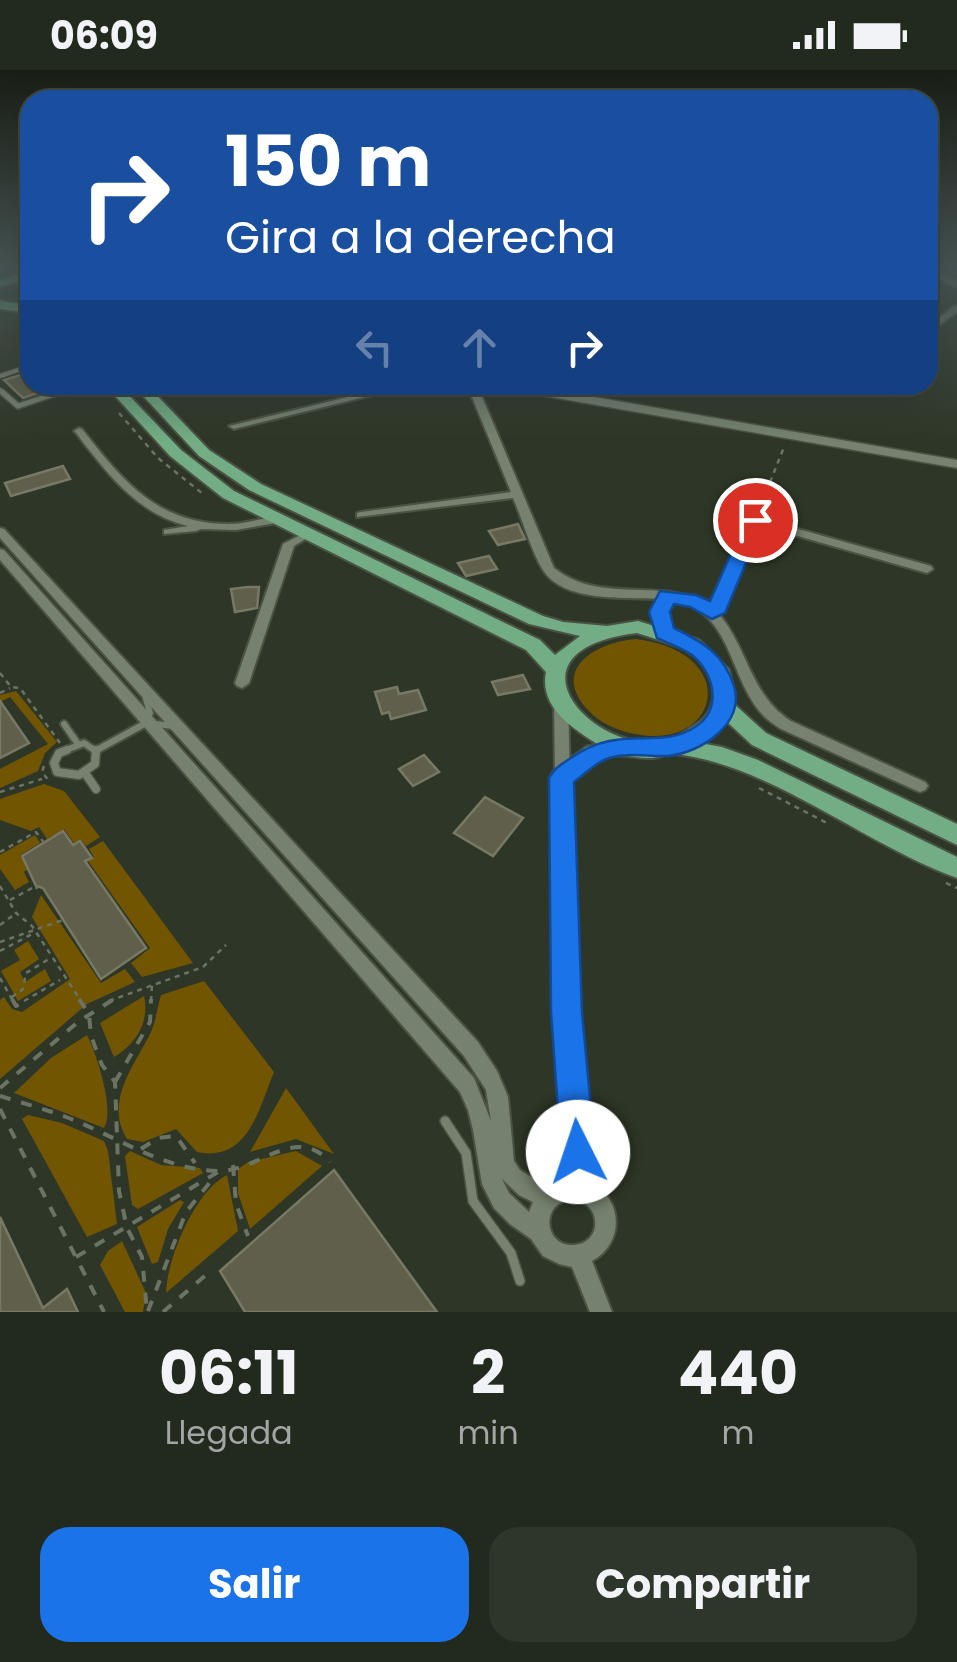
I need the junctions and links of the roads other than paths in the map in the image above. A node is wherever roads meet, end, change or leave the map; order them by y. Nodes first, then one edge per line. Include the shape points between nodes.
1 (1, 392) edge
2 (50, 395) edge
3 (121, 395) edge
4 (149, 395) edge
5 (366, 395) edge
6 (476, 395) edge
7 (559, 395) edge
8 (585, 395) edge
9 (586, 400) junction
10 (234, 426) dead end
11 (79, 432) dead end
12 (957, 464) edge
13 (517, 494) junction
14 (361, 515) dead end
15 (276, 520) junction
16 (217, 526) junction
17 (0, 531) edge
18 (168, 532) dead end
19 (306, 535) junction
20 (0, 553) edge
21 (927, 569) dead end
22 (662, 595) junction
23 (712, 612) junction
24 (638, 627) junction
25 (601, 631) junction
26 (665, 632) junction
27 (556, 673) junction
28 (242, 683) dead end
29 (143, 689) junction
30 (561, 701) junction
31 (724, 706) junction
32 (146, 722) junction
33 (64, 724) dead end
34 (177, 727) junction
35 (78, 744) junction
36 (624, 745) junction
37 (670, 746) junction
38 (98, 750) junction
39 (85, 772) junction
40 (561, 778) junction
41 (920, 786) dead end
42 (96, 790) dead end
43 (957, 835) edge
44 (949, 874) edge
45 (445, 1121) dead end
46 (580, 1187) junction
47 (546, 1198) junction
48 (543, 1234) junction
49 (580, 1258) junction
50 (520, 1281) dead end
51 (602, 1312) edge

1 - 2 lane via 18,406
3 - 15 main road via 190,469
4 - 25 main road via 204,453 255,487 536,620
5 - 10 street
6 - 13 street
7 - 9 street
8 - 9 street
9 - 12 street
11 - 16 street via 147,508
13 - 14 street
13 - 22 street via 558,580 587,590
15 - 16 street
15 - 19 main road
16 - 18 street
17 - 29 street
19 - 27 main road via 532,645
19 - 28 street via 289,544
20 - 32 street
21 - 23 street via 755,520
22 - 23 street via 696,601
22 - 24 street
22 - 26 street
23 - 41 street via 767,711
24 - 25 main road
24 - 26 main road
25 - 27 main road via 567,651
26 - 31 main road via 710,659 724,682
27 - 30 main road
29 - 32 lane
29 - 34 street
30 - 36 main road via 582,726
30 - 40 street
31 - 37 main road via 704,733
31 - 43 main road via 759,739
32 - 34 lane
32 - 38 lane
32 - 48 street via 467,1086 484,1123 496,1196
33 - 35 lane
34 - 47 street via 471,1049 499,1101 504,1170
35 - 38 lane
35 - 39 lane via 56,758 57,772
36 - 37 main road
36 - 40 main road via 594,753
37 - 44 main road via 750,766
38 - 39 lane
39 - 42 lane
40 - 46 street via 566,1012
45 - 50 lane via 466,1150 473,1202 512,1249
46 - 47 street via 562,1186
46 - 49 street via 598,1201 605,1224 598,1246
47 - 48 street
48 - 49 street via 558,1254
49 - 51 street

